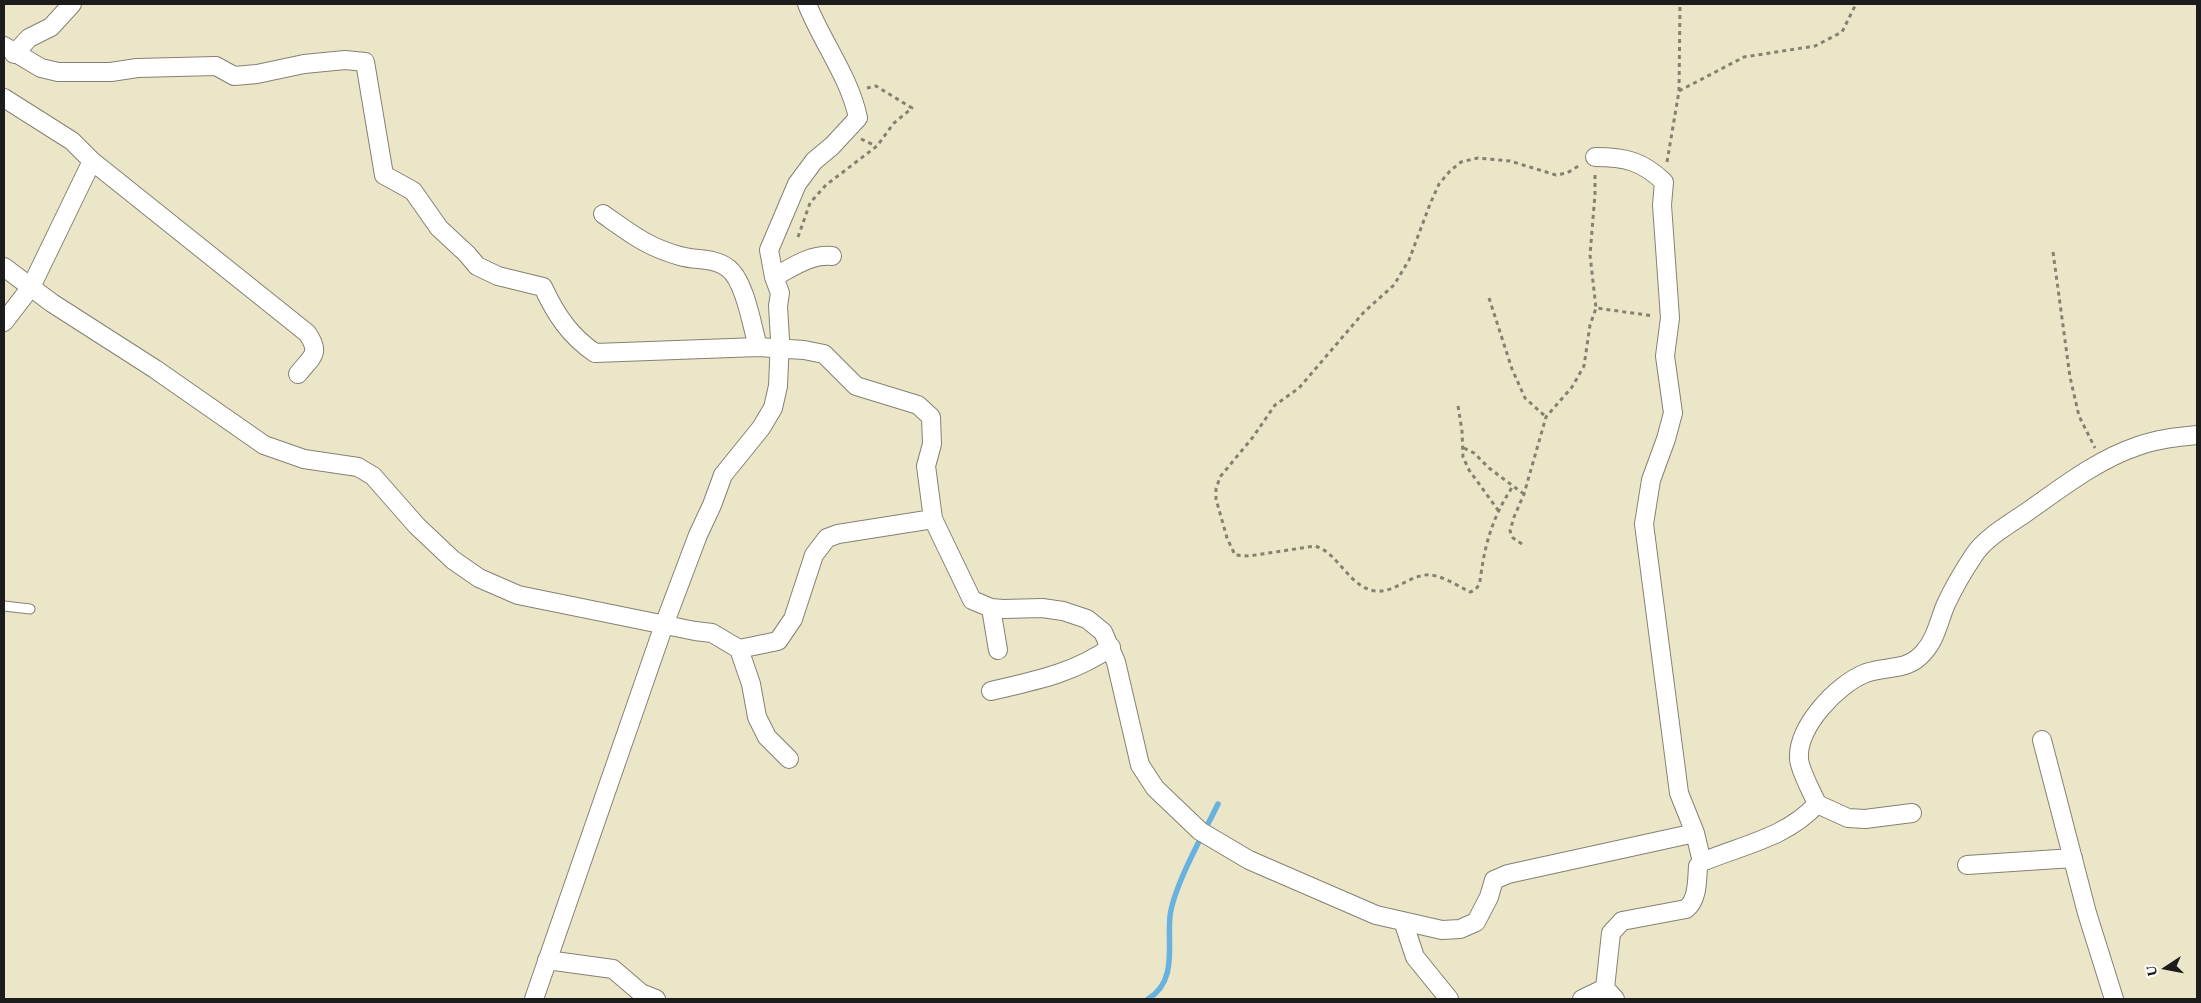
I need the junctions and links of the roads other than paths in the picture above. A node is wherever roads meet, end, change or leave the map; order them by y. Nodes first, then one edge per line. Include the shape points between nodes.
1 (72, 4) edge
2 (807, 4) edge
3 (9, 50) edge
4 (4, 98) edge
5 (1595, 158) road end
6 (92, 161) junction
7 (603, 214) dead end
8 (832, 256) dead end
9 (4, 267) edge
10 (774, 277) junction
11 (31, 287) junction
12 (4, 322) edge
13 (758, 347) junction
14 (779, 347) junction
15 (298, 374) dead end
16 (2197, 435) edge
17 (933, 519) junction
18 (4, 606) edge
19 (991, 608) junction
20 (30, 609) dead end
21 (664, 625) junction
22 (1111, 648) junction
23 (739, 649) junction
24 (998, 650) dead end
25 (991, 691) dead end
26 (2042, 740) dead end
27 (789, 759) dead end
28 (1817, 804) junction
29 (1912, 813) dead end
30 (1695, 833) junction
31 (2073, 858) junction
32 (1702, 862) junction
33 (1967, 865) dead end
34 (1403, 921) junction
35 (547, 960) junction
36 (1610, 994) edge
37 (534, 999) edge
38 (656, 999) edge
39 (1449, 999) edge
40 (1582, 999) edge
41 (2114, 999) edge

1 - 3 street via 51,27
2 - 10 street via 855,103 858,118 814,160 797,184 769,250
3 - 13 street via 41,68 58,72 216,66 234,76 304,64 345,60 365,62 384,176 413,191 439,228 477,266 498,276 543,287 561,322 585,346 595,353
4 - 6 street via 72,141
5 - 30 street via 1615,157 1637,162 1664,182 1662,206 1670,318 1665,356 1673,413 1651,480 1644,524 1679,793
6 - 11 street
6 - 15 street via 307,334 315,344 315,352
7 - 13 street via 645,244 682,257 714,261 729,269 744,298
8 - 10 street via 810,258
9 - 11 street
10 - 14 street via 780,293
11 - 12 street
11 - 21 street via 264,445 304,459 358,467 373,476 417,526 479,578 518,595
13 - 14 street
14 - 17 street via 824,354 856,386 918,405 931,417 932,444 926,466
14 - 21 street via 778,386 773,408 723,475
16 - 28 street via 2137,446 2103,461 2008,525 1976,553 1947,603 1926,650 1918,659 1909,665 1882,668 1854,679 1808,723 1799,760
17 - 19 street via 972,600
17 - 23 street via 827,538 814,555 793,619 778,641
18 - 20 lane
19 - 22 street via 1063,610 1087,619 1103,632
19 - 24 street
21 - 23 street via 712,633
21 - 35 street
22 - 25 street via 1071,670
22 - 34 street via 1123,686 1127,717 1140,765 1155,788 1208,835 1249,860 1376,915
23 - 27 street via 746,665 757,717 767,737
26 - 31 street
28 - 29 street via 1848,818
28 - 32 street via 1792,826
30 - 32 street
30 - 34 street via 1508,874 1494,880 1476,922 1460,929 1442,930
31 - 33 street
31 - 41 street
32 - 36 street via 1698,866 1694,898 1686,909 1622,921 1611,933
34 - 39 street via 1416,958
35 - 37 street
35 - 38 street via 613,969 641,994
36 - 40 street

